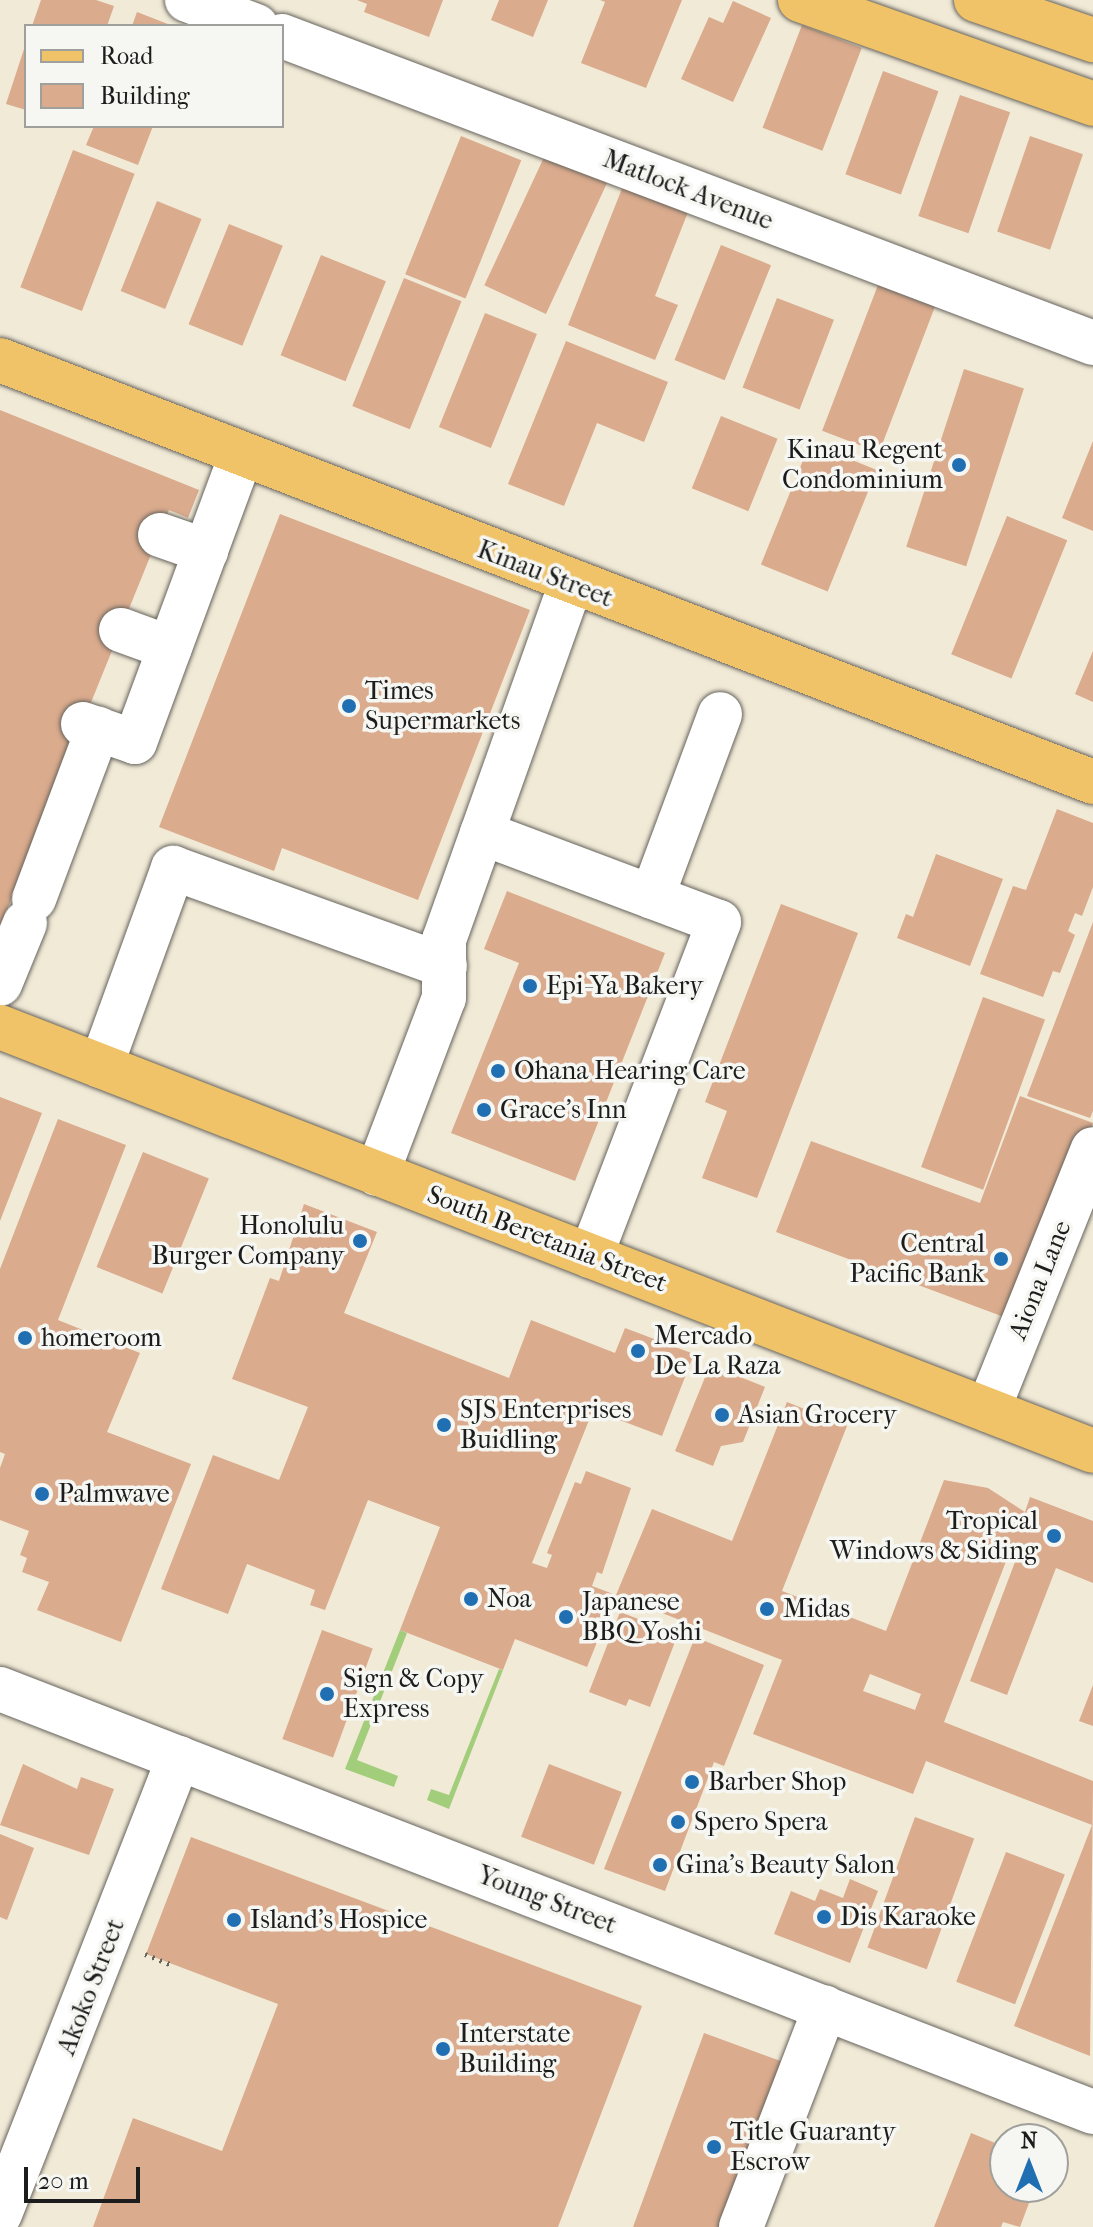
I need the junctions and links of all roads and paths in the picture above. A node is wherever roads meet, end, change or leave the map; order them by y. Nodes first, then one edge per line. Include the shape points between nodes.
1 (187, 0) edge
2 (800, 0) edge
3 (976, 0) edge
4 (251, 24) edge
5 (284, 37) edge
6 (1093, 40) edge
7 (1093, 104) edge
8 (1093, 343) edge
9 (0, 360) edge
10 (241, 456) junction
11 (160, 535) dead end
12 (206, 551) junction
13 (571, 584) junction
14 (121, 630) dead end
15 (170, 648) junction
16 (720, 714) dead end
17 (1093, 782) edge
18 (482, 833) junction
19 (652, 897) junction
20 (445, 966) junction
21 (0, 984) edge
22 (0, 1027) edge
23 (101, 1066) junction
24 (1093, 1149) edge
25 (377, 1174) junction
26 (591, 1256) junction
27 (988, 1410) junction
28 (1093, 1451) edge
29 (0, 1689) edge
30 (179, 1758) junction
31 (825, 2008) junction
32 (1093, 2112) edge
33 (0, 2214) edge
34 (741, 2227) edge

1 - 4 street
2 - 7 main road
3 - 6 main road
5 - 8 street, Matlock Avenue
9 - 10 main road, Kinau Street
10 - 12 street
10 - 13 main road, Kinau Street
11 - 12 street
12 - 15 street
13 - 17 main road, Kinau Street
13 - 18 street
14 - 15 street
15 - 21 street via 135,742 90,726 62,798 30,911
16 - 19 street
18 - 19 street
18 - 20 street via 444,940
19 - 26 street via 719,922
20 - 23 street via 173,868
20 - 25 street via 444,998
22 - 23 main road, South Beretania Street
23 - 25 main road, South Beretania Street
24 - 27 street, Aiona Lane
25 - 26 main road, South Beretania Street
26 - 27 main road, South Beretania Street
27 - 28 main road, South Beretania Street
29 - 30 street, Young Street
30 - 31 street, Young Street
30 - 33 street, Akoko Street
31 - 32 street, Young Street
31 - 34 street

